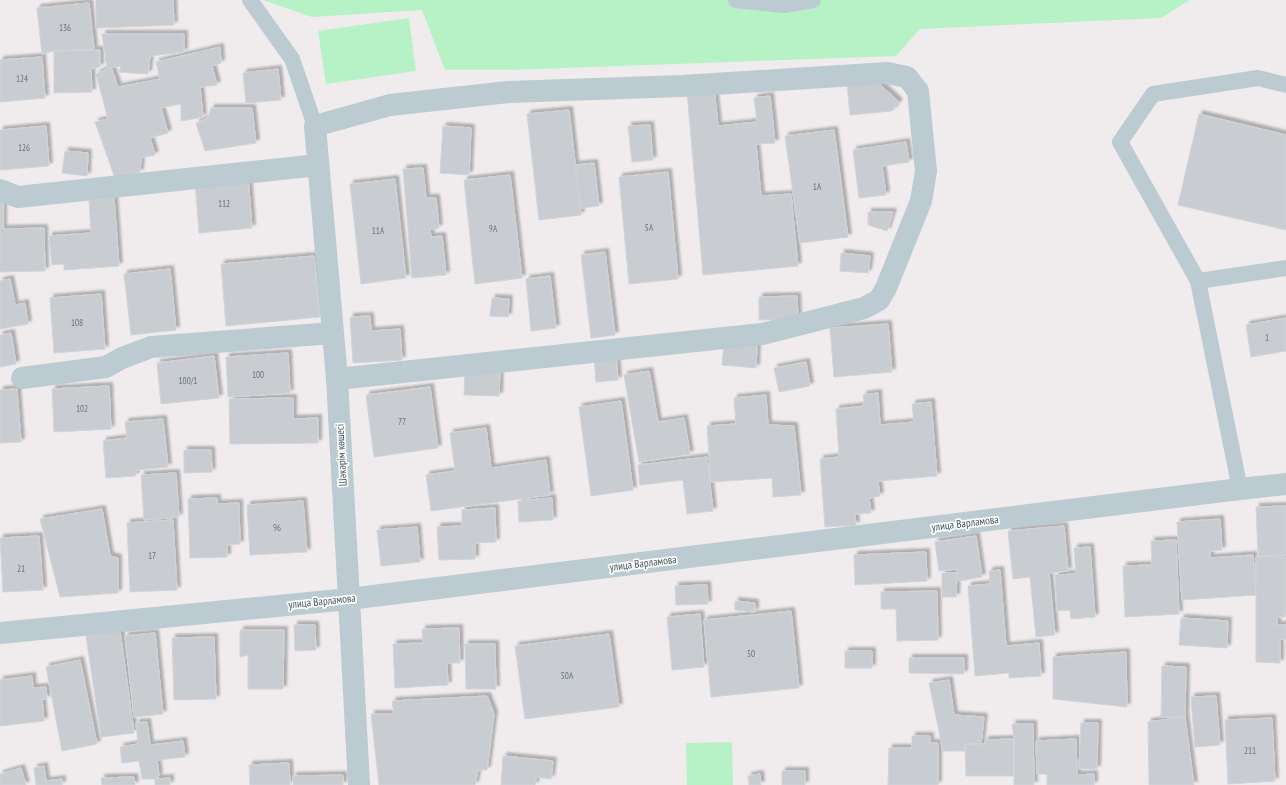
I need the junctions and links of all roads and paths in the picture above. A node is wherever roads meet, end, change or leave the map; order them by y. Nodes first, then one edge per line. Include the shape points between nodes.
1 (250, 0) edge
2 (736, 0) edge
3 (813, 0) edge
4 (1286, 85) edge
5 (315, 126) junction
6 (318, 165) junction
7 (0, 190) edge
8 (1286, 268) edge
9 (1198, 281) junction
10 (333, 333) junction
11 (22, 378) dead end
12 (337, 380) junction
13 (1286, 484) edge
14 (1240, 489) junction
15 (349, 599) junction
16 (0, 633) edge
17 (359, 785) edge

1 - 5 lane via 292,59
2 - 3 lane via 783,5
4 - 9 lane via 1258,78 1153,94 1120,142
5 - 6 street, Шәкәрім көшесі
5 - 12 street via 390,105 508,92 682,86 886,73 907,77 918,91 926,171 921,200 886,288 879,300 864,308 762,334
6 - 7 street via 18,197
6 - 10 street, Шәкәрім көшесі
8 - 9 lane
9 - 14 lane
10 - 11 street via 151,347 106,367
10 - 12 street, Шәкәрім көшесі
12 - 15 street, Шәкәрім көшесі
13 - 14 street, улица Варламова
14 - 15 street, улица Варламова
15 - 16 street, улица Варламова
15 - 17 street, Шәкәрім көшесі

